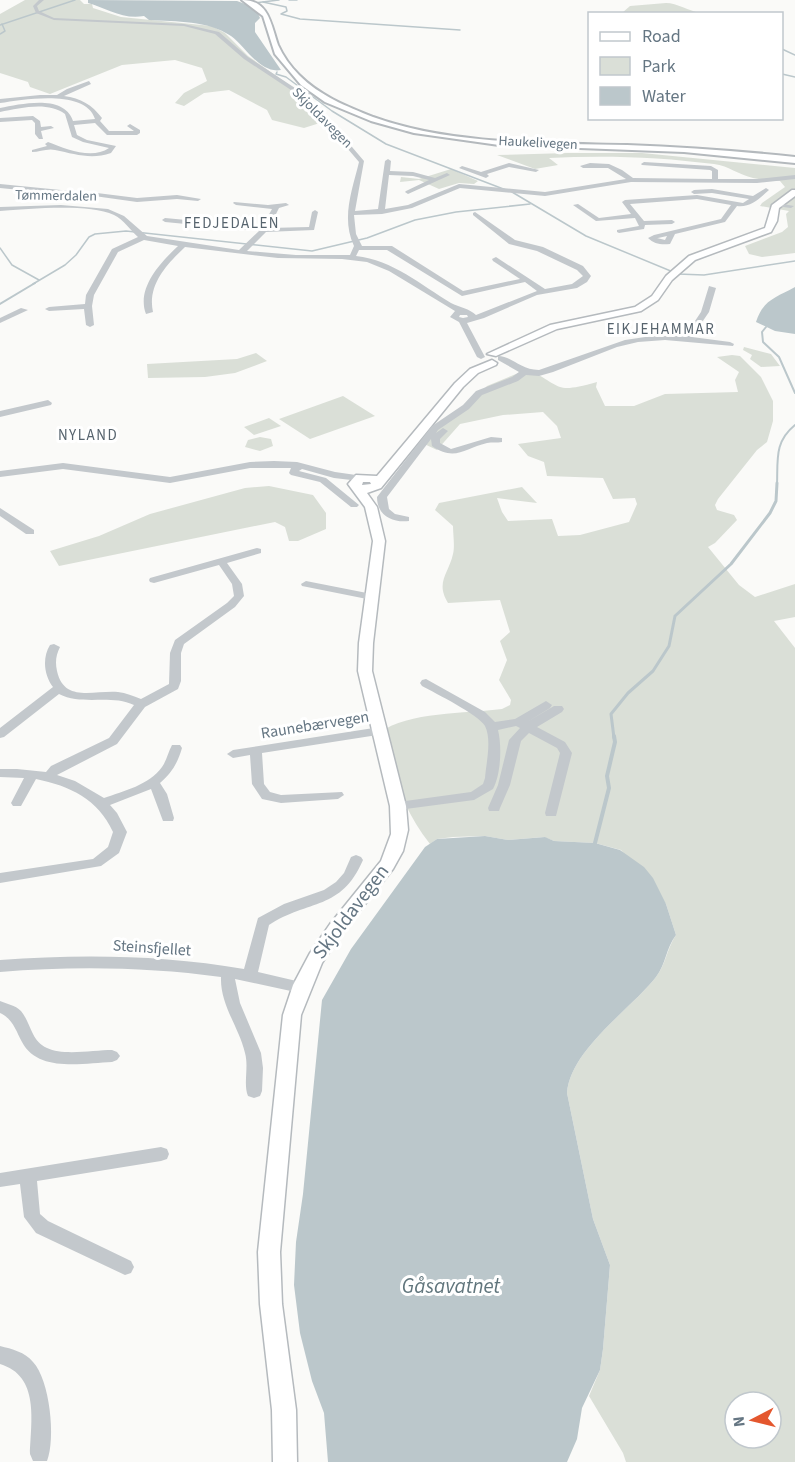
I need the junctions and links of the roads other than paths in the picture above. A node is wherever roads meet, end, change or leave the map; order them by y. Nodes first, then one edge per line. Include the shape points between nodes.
1 (42, 0) edge
2 (245, 0) edge
3 (89, 83) dead end
4 (58, 97) junction
5 (0, 101) edge
6 (0, 110) edge
7 (0, 120) edge
8 (97, 121) junction
9 (71, 123) junction
10 (130, 126) dead end
11 (51, 128) dead end
12 (38, 129) junction
13 (137, 133) junction
14 (148, 133) dead end
15 (41, 138) dead end
16 (34, 151) dead end
17 (388, 161) dead end
18 (795, 161) edge
19 (644, 164) dead end
20 (462, 168) dead end
21 (536, 170) dead end
22 (590, 170) dead end
23 (386, 173) junction
24 (481, 174) junction
25 (447, 175) dead end
26 (795, 178) edge
27 (435, 180) junction
28 (631, 180) junction
29 (683, 180) junction
30 (621, 181) junction
31 (715, 181) junction
32 (498, 183) junction
33 (1, 184) edge
34 (419, 187) junction
35 (766, 190) dead end
36 (408, 192) dead end
37 (795, 192) edge
38 (71, 193) dead end
39 (439, 193) junction
40 (89, 194) dead end
41 (698, 196) junction
42 (756, 198) junction
43 (198, 199) dead end
44 (137, 200) junction
45 (625, 201) junction
46 (236, 203) dead end
47 (735, 204) junction
48 (129, 205) dead end
49 (286, 205) dead end
50 (576, 205) dead end
51 (777, 205) junction
52 (792, 206) dead end
53 (276, 207) junction
54 (697, 208) dead end
55 (0, 209) edge
56 (315, 212) dead end
57 (382, 212) junction
58 (351, 213) junction
59 (475, 214) dead end
60 (636, 216) junction
61 (165, 220) dead end
62 (598, 220) junction
63 (500, 221) dead end
64 (588, 221) dead end
65 (672, 222) dead end
66 (486, 223) junction
67 (642, 223) junction
68 (312, 229) junction
69 (264, 230) junction
70 (619, 231) dead end
71 (142, 238) junction
72 (315, 240) dead end
73 (356, 243) junction
74 (184, 244) junction
75 (670, 250) dead end
76 (242, 251) junction
77 (352, 257) junction
78 (496, 260) dead end
79 (525, 280) junction
80 (712, 288) dead end
81 (543, 291) junction
82 (88, 306) junction
83 (49, 309) dead end
84 (149, 312) dead end
85 (23, 314) dead end
86 (466, 317) junction
87 (0, 321) edge
88 (90, 325) dead end
89 (688, 338) junction
90 (730, 344) dead end
91 (490, 357) junction
92 (525, 372) junction
93 (471, 402) junction
94 (48, 403) dead end
95 (0, 414) edge
96 (499, 440) dead end
97 (297, 465) junction
98 (0, 474) edge
99 (365, 484) junction
100 (354, 505) dead end
101 (0, 511) edge
102 (406, 519) dead end
103 (30, 532) dead end
104 (257, 550) dead end
105 (221, 561) junction
106 (154, 580) dead end
107 (306, 584) dead end
108 (372, 597) junction
109 (54, 646) dead end
110 (426, 683) dead end
111 (58, 689) junction
112 (141, 704) junction
113 (552, 707) dead end
114 (523, 724) junction
115 (492, 727) junction
116 (380, 731) junction
117 (0, 734) edge
118 (176, 748) dead end
119 (256, 751) junction
120 (233, 754) dead end
121 (0, 773) edge
122 (32, 774) junction
123 (50, 775) junction
124 (154, 783) junction
125 (338, 795) dead end
126 (17, 803) dead end
127 (102, 803) junction
128 (398, 806) junction
129 (494, 807) dead end
130 (551, 813) dead end
131 (168, 818) dead end
132 (356, 860) dead end
133 (0, 878) edge
134 (0, 966) edge
135 (228, 972) junction
136 (250, 975) junction
137 (300, 987) junction
138 (0, 1007) edge
139 (112, 1056) dead end
140 (254, 1092) dead end
141 (161, 1154) dead end
142 (27, 1177) junction
143 (0, 1180) edge
144 (125, 1267) dead end
145 (0, 1355) edge
146 (40, 1454) dead end
147 (285, 1462) edge

1 - 58 street, Skjoldavegen via 36,10 54,19 176,24 222,35 246,58 307,101 362,162
2 - 18 highway, Haukelivegen via 264,11 278,52 313,91 336,105 385,122 494,141
3 - 4 street
4 - 5 street
4 - 8 street via 86,104 95,111
6 - 9 street via 56,106 65,110
7 - 12 street via 33,118
8 - 9 street
8 - 13 street via 107,133
9 - 16 street via 72,132 79,139 114,148 107,153 91,154 50,145
10 - 13 street
11 - 12 street
12 - 15 street
13 - 14 street
17 - 23 street
19 - 31 street via 711,168 715,170
20 - 24 street
21 - 24 street via 509,165
22 - 28 street via 580,164 609,165
23 - 27 street via 416,174
23 - 57 street
24 - 32 street
25 - 27 street
26 - 31 street
27 - 34 street
28 - 29 street
28 - 30 street
29 - 31 street
29 - 41 street
30 - 32 street via 545,194
30 - 45 street via 617,194
32 - 39 street via 464,185
33 - 38 street
34 - 36 street
34 - 39 street
35 - 42 street
37 - 51 main road
39 - 57 street via 414,205
40 - 44 street
41 - 42 street via 712,191
41 - 45 street
41 - 47 street
41 - 54 street
42 - 47 street via 747,204
43 - 44 street
44 - 48 street
45 - 60 street
46 - 53 street
47 - 75 street via 723,221 652,238
49 - 53 street
50 - 62 street
51 - 52 street
51 - 91 main road via 768,230 692,258 645,305 621,314 554,327
53 - 69 street
55 - 71 street, Tømmerdalen via 56,207 118,212
56 - 68 street
57 - 58 street
58 - 73 street, Skjoldavegen via 350,226
59 - 66 street
60 - 62 street
60 - 67 street
61 - 69 street
62 - 64 street
63 - 66 street
65 - 67 street
66 - 81 street via 512,242 535,247 587,273 587,279 580,284
67 - 70 street via 642,228
68 - 69 street
68 - 72 street
69 - 76 street
71 - 74 street
71 - 82 street via 115,251 90,295
73 - 77 street
73 - 79 street via 389,248 462,294
74 - 76 street
74 - 84 street via 172,254 152,286
76 - 77 street
77 - 86 street via 384,266
78 - 79 street
79 - 81 street
80 - 89 street via 705,312
81 - 86 street
82 - 83 street
82 - 88 street
85 - 87 street
86 - 91 street via 469,330
89 - 90 street
89 - 92 street via 623,342 551,369
91 - 92 street
91 - 99 main road via 459,384 389,466
92 - 93 street via 479,393
93 - 96 street via 470,413 441,433 435,444 453,452 490,439
93 - 102 street via 431,432 385,491 381,503 385,512
94 - 95 street
97 - 98 street via 256,465 170,480 63,466
97 - 99 street
97 - 100 street via 294,472 323,480
99 - 108 main road, Skjoldavegen via 379,541
101 - 103 street
104 - 105 street
105 - 106 street
105 - 112 street via 237,584 237,600 179,642 174,686
107 - 108 street
108 - 116 main road, Skjoldavegen via 364,658
109 - 111 street via 49,657
110 - 115 street via 481,715
111 - 112 street via 80,697 121,696
111 - 117 street
112 - 123 street via 112,741
113 - 114 street
114 - 115 street
114 - 129 street
114 - 130 street via 561,746 566,753
115 - 128 street via 492,778 483,792
116 - 119 street, Raunebærvegen
116 - 128 main road, Skjoldavegen
118 - 124 street via 166,770
119 - 120 street, Raunebærvegen
119 - 125 street, Raunebærvegen via 258,784 266,796 281,799
121 - 122 street
122 - 123 street
122 - 126 street
123 - 127 street
124 - 127 street
124 - 131 street
127 - 133 street via 120,832 114,850 106,857 80,866
128 - 137 main road, Skjoldavegen via 400,828 389,861 326,942
132 - 136 street, Skjoldavegen via 352,874 338,890 282,910 263,922
134 - 135 street, Steinsfjellet via 98,963
135 - 136 street, Steinsfjellet
135 - 140 street via 226,987 253,1054
136 - 137 street, Steinsfjellet
137 - 147 main road, Skjoldavegen via 289,1032 268,1252
138 - 139 street via 18,1017 30,1044 42,1053
141 - 142 street
142 - 143 street
142 - 144 street via 32,1217 42,1227
145 - 146 street via 26,1367 39,1386

